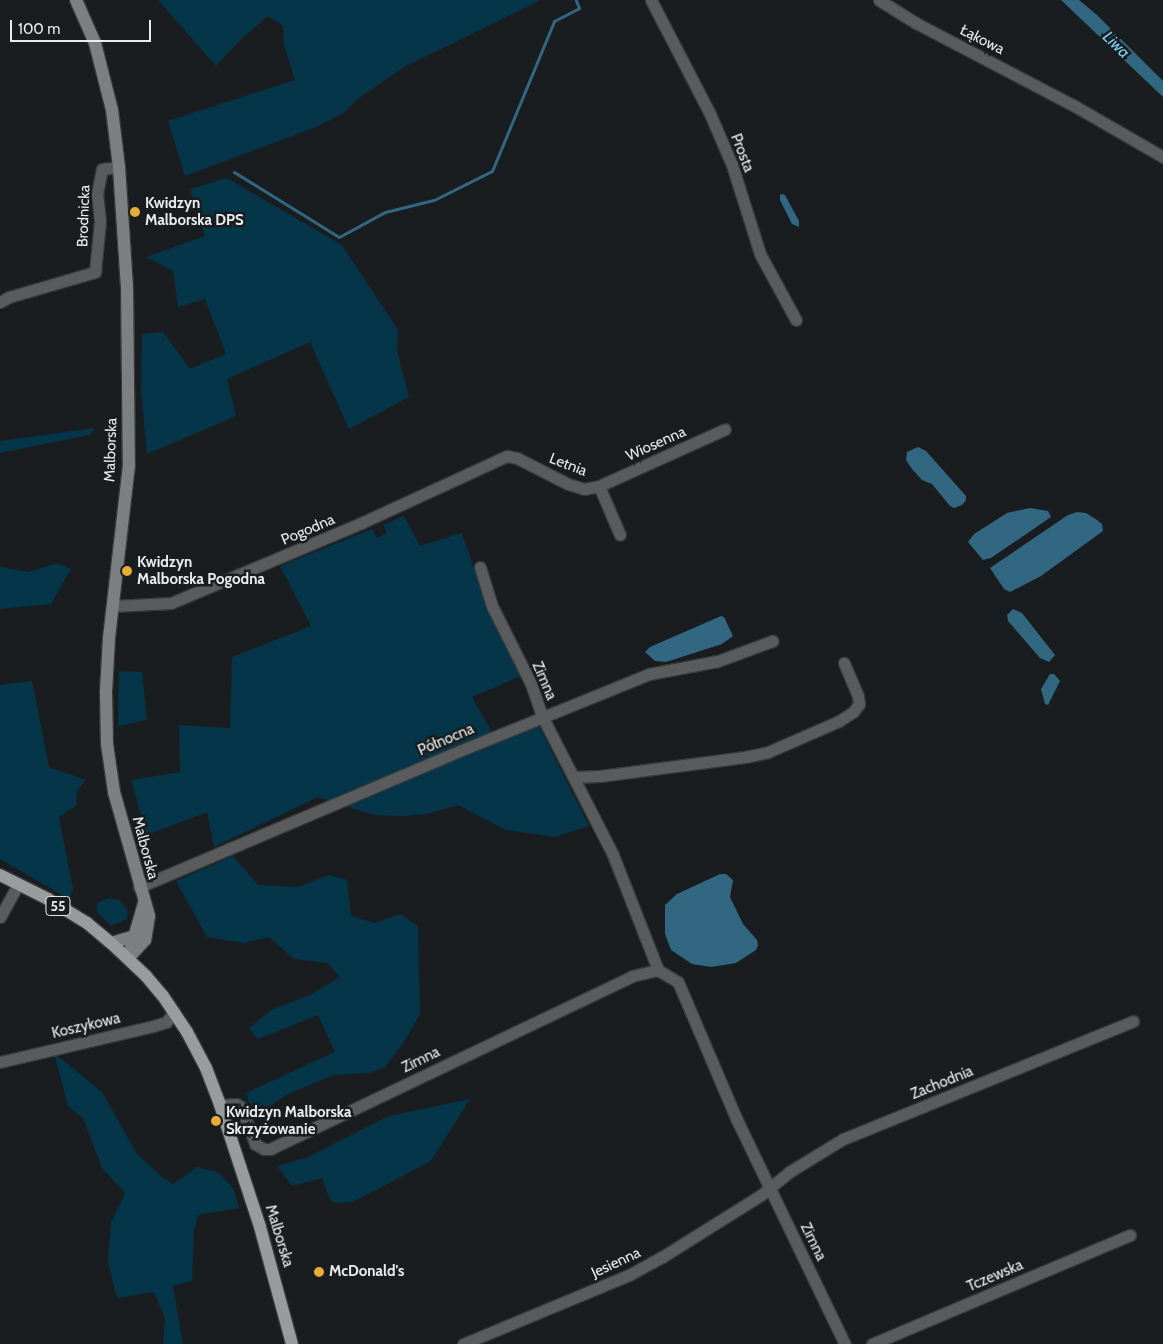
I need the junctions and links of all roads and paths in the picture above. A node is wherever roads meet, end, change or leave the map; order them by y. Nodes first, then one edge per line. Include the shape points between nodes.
1 (76, 0) edge
2 (651, 0) edge
3 (878, 0) edge
4 (1163, 157) edge
5 (119, 168) junction
6 (0, 302) edge
7 (796, 320) dead end
8 (725, 429) dead end
9 (507, 456) joint
10 (599, 486) junction
11 (620, 535) dead end
12 (480, 567) dead end
13 (113, 606) junction
14 (772, 641) dead end
15 (844, 663) dead end
16 (543, 718) junction
17 (574, 777) junction
18 (0, 875) edge
19 (18, 885) junction
20 (139, 888) junction
21 (144, 903) junction
22 (0, 917) edge
23 (135, 936) junction
24 (112, 942) junction
25 (128, 958) junction
26 (658, 970) junction
27 (174, 1012) junction
28 (1133, 1021) dead end
29 (0, 1062) edge
30 (220, 1105) junction
31 (770, 1188) junction
32 (1130, 1235) dead end
33 (292, 1344) edge
34 (463, 1344) edge
35 (845, 1344) edge
36 (872, 1344) edge

1 - 5 street, Malborska via 102,65 112,110
2 - 7 street, Prosta via 716,127 732,165 760,254
3 - 4 street, Łąkowa
5 - 6 street, Brodnicka via 102,169 97,194 100,221 94,272
5 - 13 street, Malborska via 127,286 129,464
8 - 10 street, Wiosenna
9 - 10 street, Letnia via 568,484 584,489
9 - 13 street, Pogodna via 361,523 171,603
10 - 11 street, Letnia
12 - 16 street, Zimna via 492,606 531,684
13 - 20 street, Malborska via 106,692 108,744 114,792
14 - 16 street, Północna via 718,660 648,674
15 - 17 street via 858,696 859,704 853,712 838,722 777,748 745,757
16 - 17 street, Zimna
16 - 20 street, Północna
17 - 26 street, Zimna via 613,855
18 - 19 main road, 55
19 - 22 street
19 - 24 main road, 55 via 87,923
20 - 21 street, Malborska
21 - 23 street, Malborska
21 - 25 street, Malborska via 149,916 146,940
23 - 24 street
23 - 25 street, Malborska
24 - 25 main road, 55
25 - 27 main road, Malborska / 55
26 - 30 street, Zimna via 632,976 270,1149 255,1144 241,1107 236,1104
26 - 31 street, Zimna via 678,982
27 - 29 street, Koszykowa via 166,1022 153,1026
27 - 30 main road, Malborska / 55 via 206,1068
28 - 31 street, Zachodnia via 843,1139 789,1172
30 - 33 main road, Malborska / 55 via 260,1227
31 - 34 street, Jesienna via 629,1275
31 - 35 street, Zimna
32 - 36 street, Tczewska

